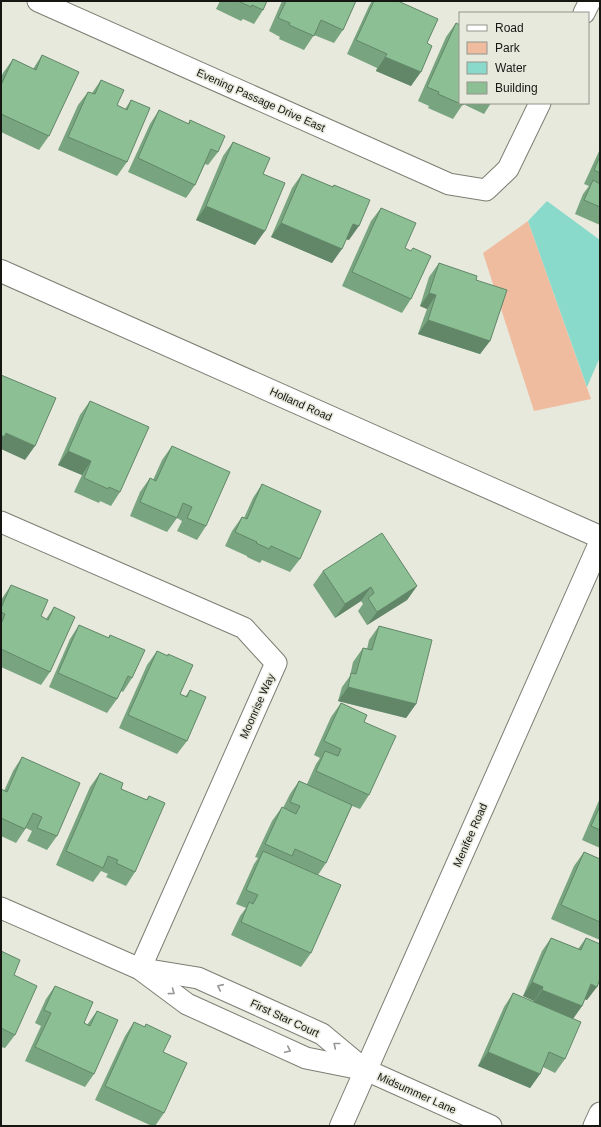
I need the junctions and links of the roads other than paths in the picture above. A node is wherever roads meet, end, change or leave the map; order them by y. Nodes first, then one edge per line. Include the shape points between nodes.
1 (38, 1) edge
2 (590, 1) edge
3 (584, 12) edge
4 (540, 104) edge
5 (1, 271) edge
6 (1, 522) edge
7 (600, 537) edge
8 (600, 543) edge
9 (1, 908) edge
10 (140, 969) junction
11 (366, 1070) junction
12 (600, 1113) edge
13 (341, 1126) edge
14 (491, 1126) edge
15 (594, 1126) edge

1 - 4 street, Evening Passage Drive East via 449,184 486,190 508,169
2 - 3 street
5 - 7 main road, Holland Road
6 - 10 street, Moonrise Way via 244,628 276,663
8 - 11 main road, Menifee Road
9 - 10 street, First Star Court
10 -> 11 street, First Star Court via 187,1004 306,1058
11 -> 10 street, First Star Court via 322,1034 198,978
11 - 13 main road, Menifee Road
11 - 14 street, Midsummer Lane
12 - 15 street

